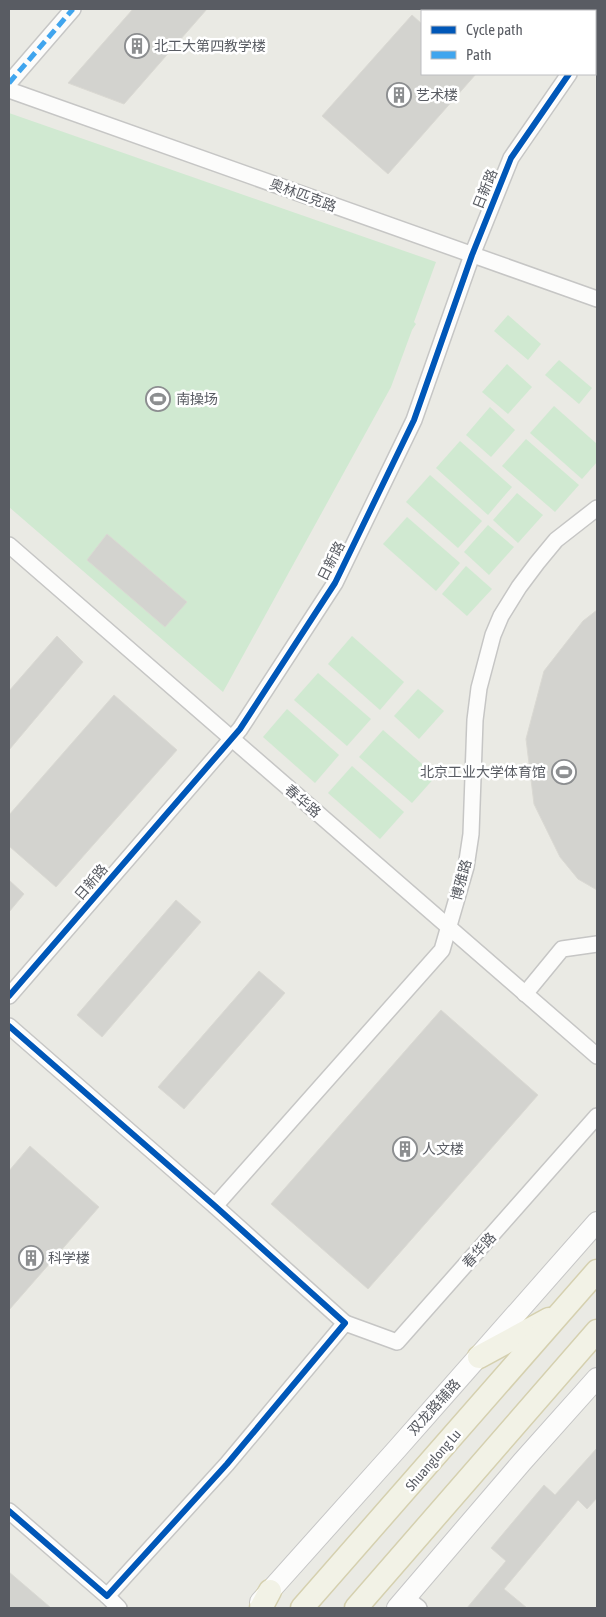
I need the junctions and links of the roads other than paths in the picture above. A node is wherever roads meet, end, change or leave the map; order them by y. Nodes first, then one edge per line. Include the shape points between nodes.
1 (73, 9) edge
2 (568, 75) edge
3 (9, 83) edge
4 (9, 90) edge
5 (472, 255) junction
6 (597, 299) edge
7 (597, 508) edge
8 (9, 545) edge
9 (231, 739) junction
10 (448, 926) junction
11 (597, 944) edge
12 (525, 994) junction
13 (9, 996) edge
14 (9, 1026) edge
15 (597, 1056) edge
16 (597, 1116) edge
17 (216, 1206) junction
18 (597, 1222) edge
19 (597, 1272) edge
20 (563, 1311) junction
21 (345, 1323) junction
22 (597, 1331) edge
23 (479, 1356) junction
24 (597, 1378) edge
25 (9, 1511) edge
26 (108, 1596) junction
27 (265, 1600) edge
28 (407, 1605) edge
29 (120, 1608) edge
30 (254, 1608) edge
31 (302, 1608) edge
32 (356, 1608) edge

1 - 3 street
2 - 5 street, 日新路 via 511,158
4 - 5 street, 奥林匹克路
5 - 6 street, 奥林匹克路
5 - 9 street, 日新路 via 414,420 335,583
7 - 10 street, 博雅路 via 556,540 515,594 493,635 479,688 475,720 471,834 466,868
8 - 9 street, 春华路
9 - 10 street, 春华路
9 - 13 street, 日新路
10 - 12 street, 春华路
10 - 17 street, 博雅路 via 442,950
11 - 12 street via 562,949
12 - 15 street, 春华路
14 - 17 street
16 - 21 street, 春华路 via 397,1342
17 - 21 street
18 - 23 main road, 双龙路辅路
19 - 20 main road, Shuanglong Lu
20 - 23 main road
20 - 31 main road, Shuanglong Lu
21 - 26 street via 227,1464
22 - 32 main road
23 - 27 main road, 双龙路辅路
24 - 28 main road via 522,1462
25 - 26 street
26 - 29 street
27 - 30 main road

